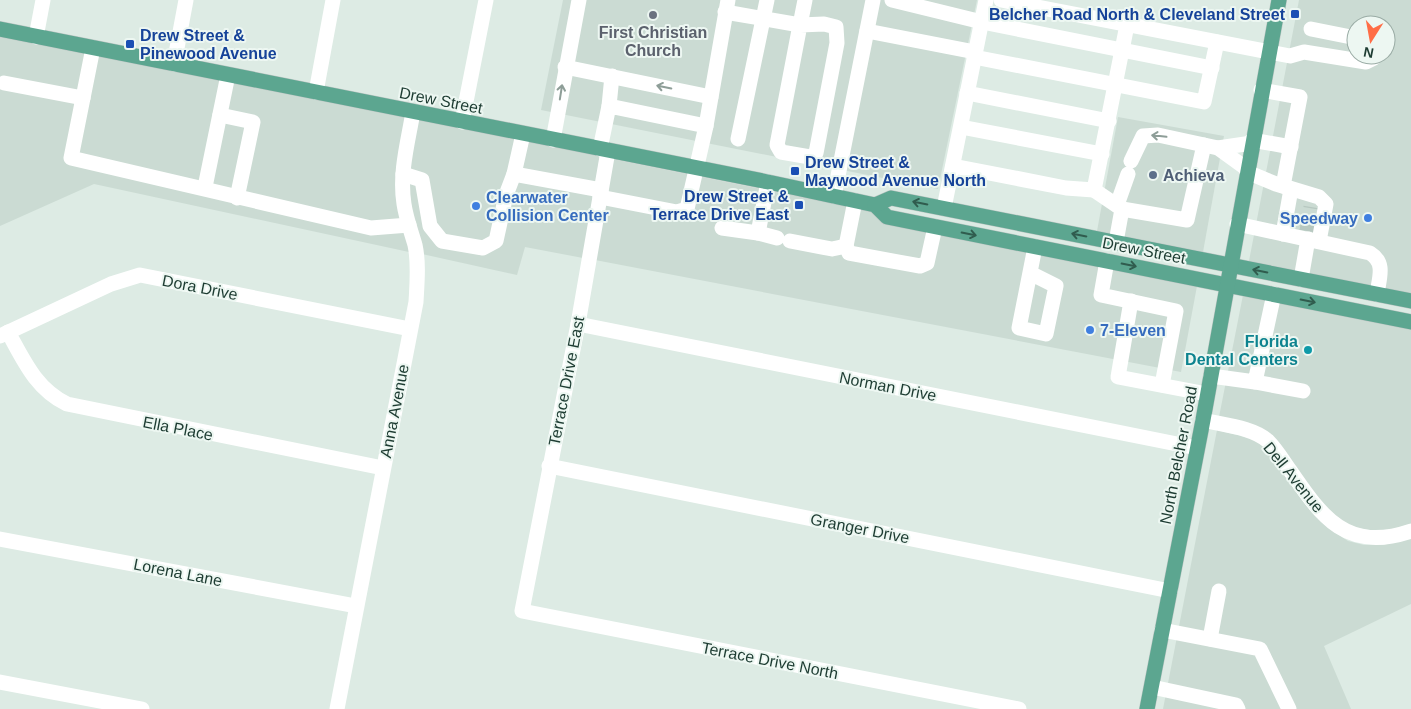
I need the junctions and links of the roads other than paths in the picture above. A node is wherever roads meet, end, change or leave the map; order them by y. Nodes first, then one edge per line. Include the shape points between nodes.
1 (43, 0) edge
2 (186, 0) edge
3 (334, 0) edge
4 (486, 0) edge
5 (579, 0) edge
6 (767, 0) edge
7 (805, 0) edge
8 (873, 0) edge
9 (892, 0) edge
10 (986, 0) edge
11 (1001, 0) edge
12 (1279, 0) edge
13 (726, 6) edge
14 (764, 19) junction
15 (982, 22) junction
16 (800, 25) junction
17 (1127, 25) junction
18 (0, 29) edge
19 (1311, 29) dead end
20 (867, 31) junction
21 (1346, 36) edge
22 (36, 37) junction
23 (1217, 42) junction
24 (93, 48) junction
25 (1122, 50) junction
26 (1269, 52) junction
27 (975, 54) junction
28 (1346, 59) edge
29 (174, 64) junction
30 (565, 67) junction
31 (1212, 68) junction
32 (228, 75) junction
33 (612, 76) junction
34 (4, 83) dead end
35 (1115, 86) junction
36 (1262, 90) junction
37 (316, 92) junction
38 (967, 93) junction
39 (712, 97) junction
40 (83, 98) junction
41 (609, 106) junction
42 (414, 112) junction
43 (220, 115) junction
44 (1109, 120) junction
45 (462, 122) junction
46 (706, 126) junction
47 (961, 127) junction
48 (523, 134) junction
49 (738, 139) dead end
50 (553, 140) junction
51 (1252, 142) junction
52 (1211, 146) junction
53 (1291, 147) junction
54 (604, 150) junction
55 (1102, 154) junction
56 (953, 166) junction
57 (698, 168) junction
58 (1247, 171) junction
59 (403, 174) junction
60 (514, 174) junction
61 (768, 182) junction
62 (205, 187) junction
63 (1287, 187) junction
64 (1094, 190) junction
65 (600, 193) junction
66 (834, 196) junction
67 (237, 198) junction
68 (855, 201) junction
69 (875, 205) junction
70 (1120, 207) junction
71 (944, 208) junction
72 (1237, 224) junction
73 (409, 225) junction
74 (934, 227) junction
75 (722, 228) dead end
76 (758, 233) junction
77 (1283, 234) junction
78 (1310, 237) junction
79 (1116, 242) junction
80 (846, 246) junction
81 (1035, 247) junction
82 (1107, 261) junction
83 (1230, 265) junction
84 (1030, 273) dead end
85 (1301, 279) junction
86 (1226, 284) junction
87 (1274, 294) junction
88 (1377, 294) junction
89 (1131, 301) junction
90 (1411, 301) edge
91 (1411, 322) edge
92 (578, 324) junction
93 (410, 329) junction
94 (4, 334) edge
95 (1211, 376) junction
96 (1255, 382) junction
97 (1162, 386) junction
98 (1303, 391) dead end
99 (1208, 394) junction
100 (1203, 420) junction
101 (1197, 448) junction
102 (549, 466) junction
103 (383, 468) junction
104 (1411, 531) edge
105 (0, 539) edge
106 (1170, 591) junction
107 (1219, 591) dead end
108 (356, 606) junction
109 (522, 610) joint
110 (1162, 630) junction
111 (1210, 639) junction
112 (0, 682) edge
113 (1152, 687) junction
114 (142, 709) edge
115 (337, 709) edge
116 (1019, 709) edge
117 (1147, 709) edge
118 (1238, 709) edge
119 (1289, 709) edge

1 - 22 street
2 - 29 street
3 - 37 street
4 - 45 street
5 - 30 street
6 - 14 street
7 - 16 street
8 - 20 street
9 - 15 street
10 - 15 street
11 - 17 street
12 - 26 main road, North Belcher Road
13 - 14 street
13 - 39 street
14 - 16 street
14 - 49 street via 759,30
15 - 25 street
15 - 27 street
16 - 16 street via 836,27 837,43 816,154 810,157 781,152 777,145
17 - 23 street
17 - 25 street
18 - 22 main road, Drew Street
19 - 21 street
20 - 27 street
20 - 66 street
22 - 24 main road, Drew Street
23 - 26 street
23 - 31 street
24 - 29 main road, Drew Street
24 - 40 street
25 - 31 street
25 - 35 street
26 - 28 street via 1290,56 1304,52
26 - 36 main road, North Belcher Road
27 - 35 street
27 - 38 street
29 - 32 main road, Drew Street
30 - 33 street
50 -> 30 street
31 - 35 street via 1204,102
32 - 37 main road, Drew Street
32 - 43 street
39 -> 33 street
33 - 41 street, Terrace Drive East
34 - 40 street
35 - 44 street
36 - 51 main road, North Belcher Road
36 - 53 street via 1300,97
37 - 42 main road, Drew Street
38 - 44 street
38 - 47 street
39 - 46 street
40 - 62 street via 71,158
41 - 46 street
41 - 54 street, Terrace Drive East
42 - 45 main road, Drew Street
42 - 59 street, Anna Avenue
43 - 62 street
43 - 67 street via 253,122
44 - 55 street
45 - 48 main road, Drew Street
46 - 57 street
47 - 55 street
47 - 56 street
48 - 50 main road, Drew Street
48 - 60 street
50 - 54 main road, Drew Street
51 - 52 street
51 - 53 street
51 - 58 main road, North Belcher Road
52 - 58 street
52 -> 70 street via 1158,135 1142,136
52 - 70 street via 1187,220
53 - 63 street
54 - 57 main road, Drew Street
54 - 65 street, Terrace Drive East
55 - 64 street
56 - 64 street via 1066,188
56 - 71 street
57 - 61 main road, Drew Street
57 - 65 street via 685,211 677,212
58 - 63 street
58 - 72 main road, North Belcher Road
59 - 60 street via 422,180 430,226 442,241 483,248 496,241
59 - 73 street, Anna Avenue via 404,204
60 - 65 street
61 - 66 main road, Drew Street
61 - 76 street
62 - 67 street
63 - 77 street
63 - 78 street via 1312,201 1319,197 1326,204
64 - 70 street
65 - 92 street, Terrace Drive East
66 - 68 main road, Drew Street
67 - 73 street via 371,228
68 - 69 main road, Drew Street
68 - 80 street
71 -> 69 main road, Drew Street via 891,198
69 - 74 main road, Drew Street via 886,218
70 - 79 street
79 -> 71 main road, Drew Street
72 - 77 street
72 - 83 main road, North Belcher Road
73 - 93 street, Anna Avenue via 418,278
74 - 80 street via 927,263 920,266 849,253
74 -> 81 main road, Drew Street
75 - 76 street
76 - 80 street via 832,249
77 - 78 street
78 - 85 street
78 - 88 street via 1365,251 1378,258 1382,266
79 - 83 main road, Drew Street
81 - 82 main road, Drew Street
81 - 84 street
82 -> 86 main road, Drew Street
82 - 89 street via 1101,295
85 -> 83 main road, Drew Street
83 - 86 main road, North Belcher Road
85 - 88 main road, Drew Street
86 - 87 main road, Drew Street
86 - 95 main road, North Belcher Road
87 -> 91 main road, Drew Street
87 - 96 street
88 - 90 main road, Drew Street
89 - 97 street via 1118,377
89 - 97 street via 1176,311
92 - 101 street, Norman Drive
92 - 102 street, Terrace Drive East
93 - 94 street, Dora Drive via 140,275 111,284
93 - 103 street, Anna Avenue
94 - 103 street, Ella Place via 39,384 54,398 67,404
95 - 96 street
95 - 99 main road, North Belcher Road
96 - 98 street
97 - 99 street
99 - 100 main road, North Belcher Road
100 - 101 main road, North Belcher Road
100 - 104 street, Dell Avenue via 1256,433 1267,441 1316,507 1350,534 1382,539
101 - 106 main road, North Belcher Road
102 - 106 street, Granger Drive
102 - 109 street, Terrace Drive East
103 - 108 street, Anna Avenue
105 - 108 street, Lorena Lane
106 - 110 main road, North Belcher Road
107 - 111 street
108 - 115 street, Anna Avenue
109 - 116 street, Terrace Drive North
110 - 111 street
110 - 113 main road, North Belcher Road
111 - 119 street via 1260,649
112 - 114 street
113 - 117 main road, North Belcher Road
113 - 118 street via 1236,705

